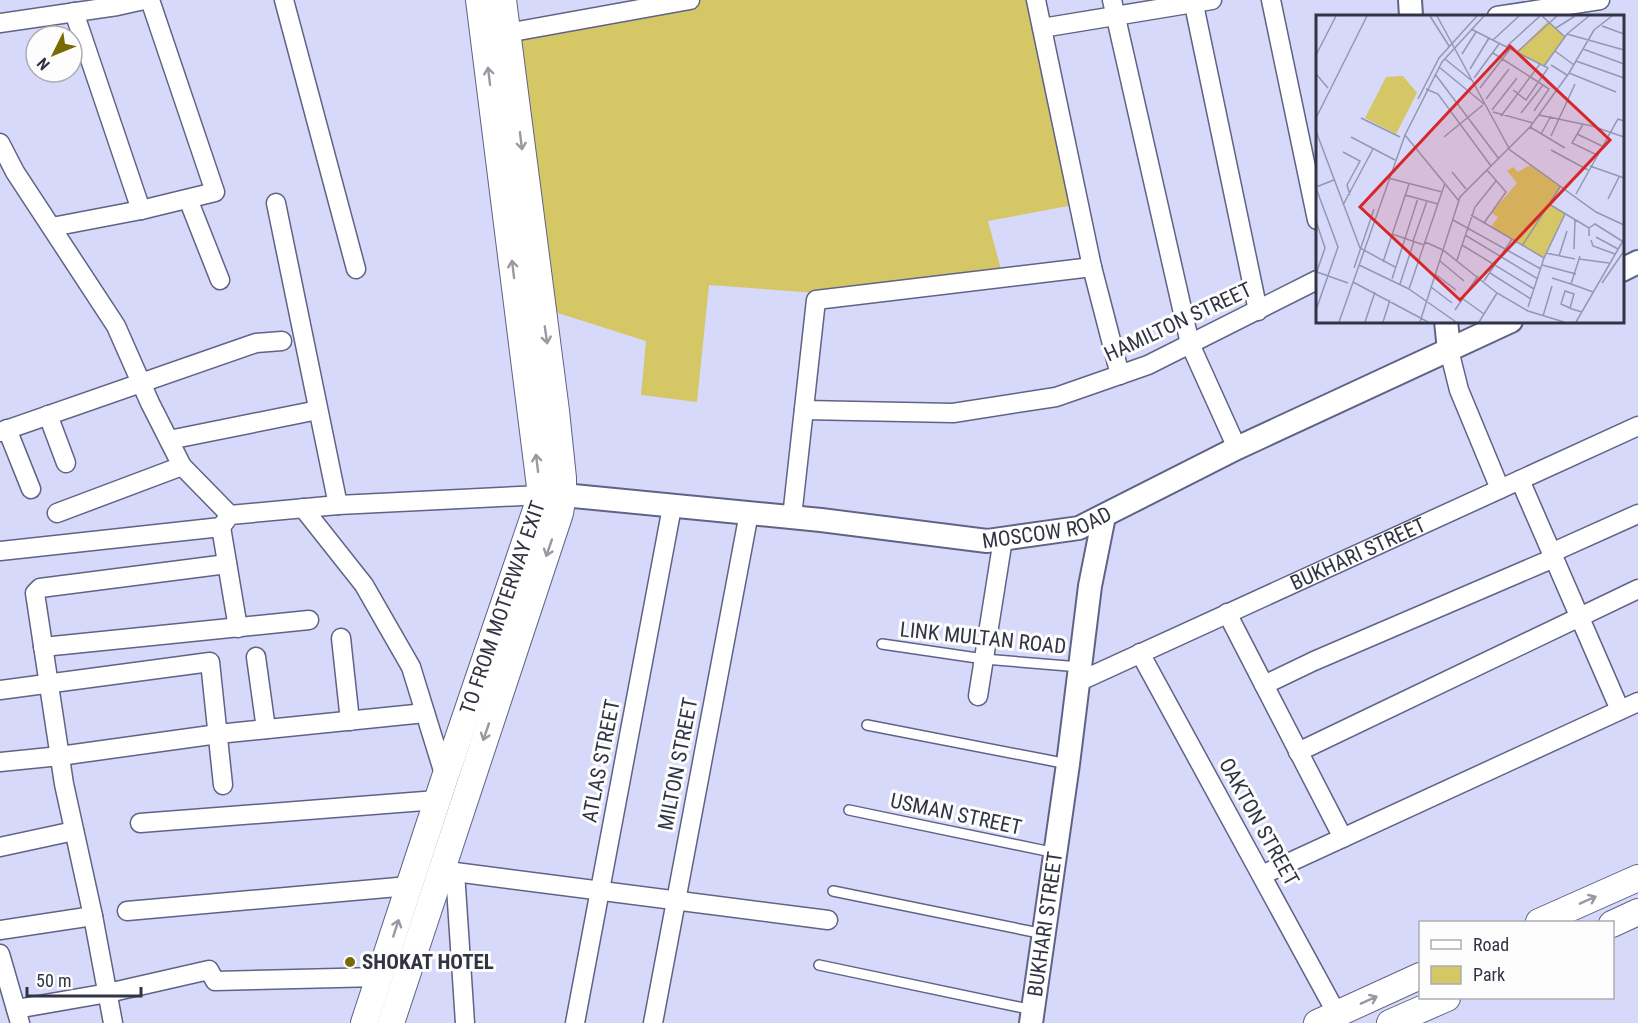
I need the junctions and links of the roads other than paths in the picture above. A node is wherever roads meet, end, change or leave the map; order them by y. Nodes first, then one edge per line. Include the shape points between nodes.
1 (144, 0) edge
2 (150, 0) edge
3 (284, 0) edge
4 (479, 0) edge
5 (503, 0) edge
6 (690, 0) edge
7 (1036, 0) edge
8 (1212, 0) edge
9 (1271, 0) edge
10 (1410, 0) edge
11 (1600, 0) edge
12 (1193, 2) edge
13 (656, 3) edge
14 (1114, 9) edge
15 (74, 12) junction
16 (1411, 15) edge
17 (1503, 15) edge
18 (0, 23) edge
19 (1042, 28) junction
20 (507, 33) junction
21 (0, 143) edge
22 (188, 199) junction
23 (276, 203) dead end
24 (141, 210) junction
25 (1316, 215) edge
26 (52, 227) junction
27 (1638, 262) edge
28 (1092, 267) junction
29 (356, 270) dead end
30 (1623, 270) edge
31 (220, 280) dead end
32 (1316, 281) edge
33 (1258, 311) junction
34 (1446, 322) edge
35 (1509, 322) edge
36 (282, 341) dead end
37 (1190, 344) junction
38 (1449, 350) junction
39 (1120, 375) junction
40 (141, 383) junction
41 (318, 410) junction
42 (804, 410) junction
43 (48, 415) junction
44 (1638, 426) edge
45 (4, 430) edge
46 (169, 440) junction
47 (1237, 448) junction
48 (66, 463) dead end
49 (182, 466) junction
50 (1520, 480) junction
51 (31, 489) dead end
52 (1500, 489) junction
53 (552, 495) junction
54 (338, 505) junction
55 (672, 507) junction
56 (303, 508) junction
57 (57, 513) dead end
58 (748, 513) junction
59 (1638, 514) edge
60 (1104, 516) junction
61 (792, 517) junction
62 (225, 521) junction
63 (1003, 539) junction
64 (0, 551) edge
65 (1553, 555) junction
66 (227, 564) junction
67 (1638, 589) edge
68 (1227, 614) junction
69 (1579, 616) junction
70 (309, 620) dead end
71 (238, 628) junction
72 (341, 638) dead end
73 (882, 644) dead end
74 (43, 647) junction
75 (1140, 653) junction
76 (256, 657) dead end
77 (984, 659) junction
78 (1079, 674) junction
79 (50, 683) junction
80 (1264, 685) junction
81 (0, 690) edge
82 (978, 696) dead end
83 (1638, 702) edge
84 (1620, 710) junction
85 (425, 713) junction
86 (350, 721) junction
87 (867, 724) dead end
88 (266, 729) junction
89 (218, 734) junction
90 (1298, 752) junction
91 (60, 756) junction
92 (0, 762) edge
93 (1068, 764) junction
94 (223, 785) dead end
95 (441, 789) junction
96 (849, 810) dead end
97 (140, 823) dead end
98 (74, 831) junction
99 (1343, 838) junction
100 (0, 848) edge
101 (1056, 853) junction
102 (449, 870) junction
103 (1262, 875) junction
104 (1638, 878) edge
105 (409, 886) junction
106 (599, 890) junction
107 (833, 891) dead end
108 (675, 900) junction
109 (127, 911) dead end
110 (1638, 912) edge
111 (93, 916) junction
112 (828, 920) dead end
113 (1541, 921) edge
114 (1614, 923) edge
115 (0, 930) edge
116 (1044, 934) junction
117 (0, 955) edge
118 (819, 965) dead end
119 (1419, 976) edge
120 (379, 977) junction
121 (108, 993) junction
122 (1445, 999) edge
123 (18, 1016) edge
124 (1032, 1017) edge
125 (1327, 1018) edge
126 (113, 1023) edge
127 (364, 1023) edge
128 (391, 1023) edge
129 (465, 1023) edge
130 (575, 1023) edge
131 (653, 1023) edge
132 (1390, 1023) edge

1 - 15 street
2 - 22 street via 215,192
3 - 29 street
53 -> 4 main road, TO FROM MOTERWAY EXIT
5 - 20 main road, TO FROM MOTERWAY EXIT
6 - 13 street
7 - 19 street
8 - 12 street
9 - 25 street
10 - 16 street
11 - 17 street
12 - 14 street
12 - 33 street
13 - 20 street
14 - 19 street
14 - 37 street
15 - 18 street
15 - 24 street
19 - 28 street
20 -> 53 main road, TO FROM MOTERWAY EXIT via 556,411
21 - 26 street
22 - 24 street
22 - 31 street
23 - 41 street
24 - 26 street
26 - 40 street via 116,326
27 - 30 street
28 - 39 street
28 - 42 street via 816,300
32 - 33 street, HAMILTON STREET
33 - 37 street, HAMILTON STREET
34 - 38 street
35 - 38 street, MOSCOW ROAD
36 - 40 street via 256,343
37 - 39 street, HAMILTON STREET
37 - 47 street
38 - 47 street, MOSCOW ROAD
38 - 52 street via 1459,390
39 - 42 street, HAMILTON STREET via 1056,397 953,413
40 - 43 street
40 - 46 street
41 - 46 street
41 - 54 street
42 - 61 street
43 - 45 street
43 - 48 street
44 - 50 street, BUKHARI STREET
45 - 51 street
46 - 49 street
47 - 60 street, MOSCOW ROAD
49 - 57 street
49 - 62 street
50 - 52 street, BUKHARI STREET
50 - 65 street
52 - 68 street, BUKHARI STREET
53 - 54 street
53 - 55 street, MOSCOW ROAD
53 - 95 main road, TO FROM MOTERWAY EXIT
53 -> 102 main road, TO FROM MOTERWAY EXIT via 560,513 471,777
54 - 56 street
55 - 58 street, MOSCOW ROAD
55 - 106 street, ATLAS STREET
56 - 62 street
56 - 85 street via 364,585 411,667
58 - 61 street, MOSCOW ROAD
58 - 108 street, MILTON STREET
59 - 65 street
60 - 63 street, MOSCOW ROAD via 1080,528
60 - 78 street, BUKHARI STREET via 1090,585
61 - 63 street, MOSCOW ROAD via 987,541
62 - 64 street
62 - 66 street
63 - 77 street
65 - 69 street
65 - 80 street
66 - 71 street
66 - 74 street via 40,588 34,600
67 - 69 street
68 - 75 street, BUKHARI STREET
68 - 80 street
69 - 84 street
69 - 90 street
70 - 71 street
71 - 74 street
72 - 86 street
73 - 77 lane, LINK MULTAN ROAD
74 - 79 street
75 - 78 street, BUKHARI STREET
75 - 103 street, OAKTON STREET
76 - 88 street
77 - 78 lane, LINK MULTAN ROAD
77 - 82 street
78 - 93 street, BUKHARI STREET
79 - 81 street
79 - 89 street via 210,662
79 - 91 street
80 - 90 street
83 - 84 street
84 - 99 street
85 - 86 street
85 - 95 street
86 - 88 street
87 - 93 lane
88 - 89 street
89 - 91 street
89 - 94 street
90 - 99 street
91 - 92 street
91 - 98 street
93 - 101 street, BUKHARI STREET
95 - 97 street
95 - 105 main road, TO FROM MOTERWAY EXIT
96 - 101 lane, USMAN STREET
98 - 100 street
98 - 111 street
99 - 103 street
101 - 116 street, BUKHARI STREET
102 - 106 street
102 - 128 main road, TO FROM MOTERWAY EXIT
102 - 129 street
103 - 125 street, OAKTON STREET
113 -> 104 main road
105 - 109 street
120 -> 105 main road, TO FROM MOTERWAY EXIT
106 - 108 street
106 - 130 street, ATLAS STREET
107 - 116 lane
108 - 112 street
108 - 131 street, MILTON STREET
110 - 114 main road
111 - 115 street
111 - 121 street
116 - 124 street, BUKHARI STREET
117 - 123 street
118 - 124 lane
125 -> 119 main road
120 - 121 street via 215,981 209,970
120 - 127 main road, TO FROM MOTERWAY EXIT
121 - 123 street
121 - 126 street
122 - 132 main road

